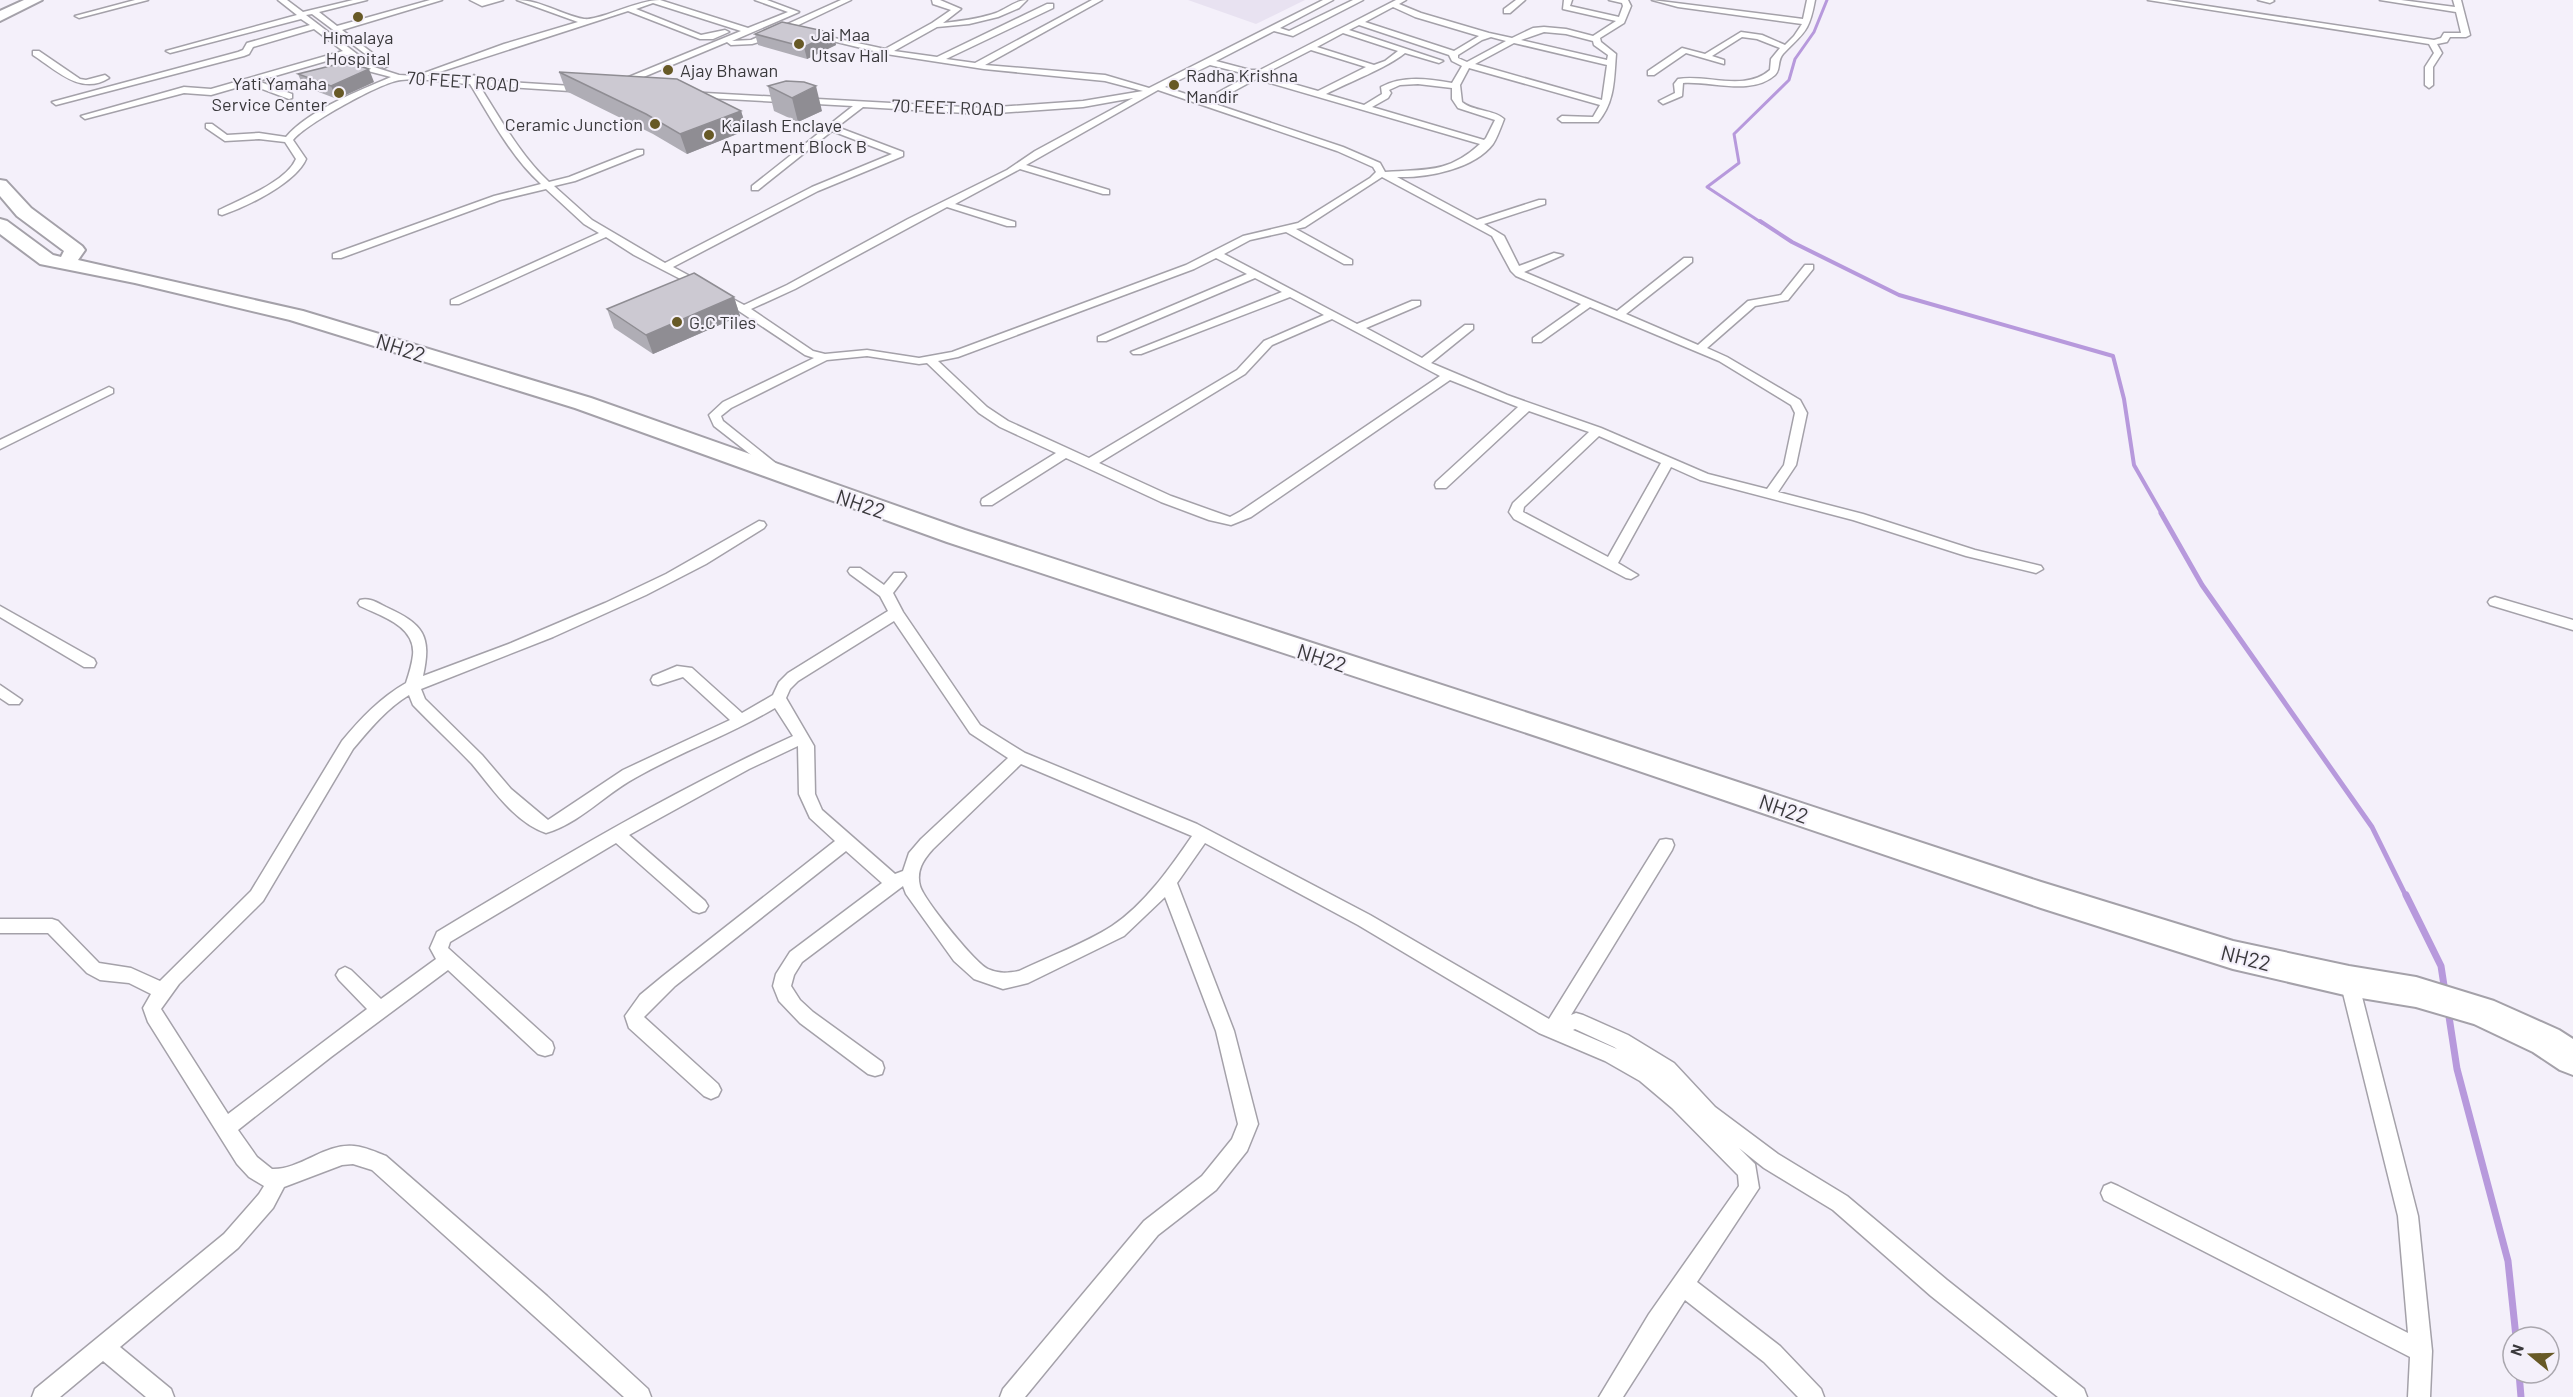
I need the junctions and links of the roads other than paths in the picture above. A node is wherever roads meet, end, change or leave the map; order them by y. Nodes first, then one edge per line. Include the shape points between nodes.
1 (26, 0) edge
2 (35, 0) edge
3 (144, 0) edge
4 (282, 0) edge
5 (298, 0) edge
6 (361, 0) edge
7 (438, 0) edge
8 (474, 0) edge
9 (499, 0) edge
10 (520, 0) edge
11 (759, 0) edge
12 (847, 0) edge
13 (936, 0) edge
14 (1023, 0) edge
15 (1098, 0) edge
16 (1315, 0) edge
17 (1329, 0) edge
18 (1402, 0) edge
19 (1521, 0) edge
20 (1568, 0) edge
21 (1613, 0) edge
22 (1624, 0) edge
23 (1656, 0) edge
24 (1811, 0) edge
25 (2152, 0) edge
26 (2384, 0) edge
27 (2457, 0) edge
28 (651, 1) edge
29 (1364, 1) edge
30 (1693, 3) edge
31 (1050, 6) dead end
32 (1389, 6) junction
33 (630, 9) junction
34 (2459, 10) junction
35 (312, 11) junction
36 (1507, 11) dead end
37 (0, 12) edge
38 (301, 15) junction
39 (79, 16) dead end
40 (0, 17) edge
41 (1621, 20) junction
42 (586, 22) junction
43 (1807, 22) junction
44 (1359, 23) junction
45 (935, 25) junction
46 (316, 26) junction
47 (739, 27) junction
48 (1272, 28) junction
49 (335, 29) junction
50 (784, 29) junction
51 (748, 31) junction
52 (1344, 31) junction
53 (801, 33) edge
54 (811, 35) edge
55 (1486, 35) junction
56 (347, 38) junction
57 (1595, 39) junction
58 (1513, 40) junction
59 (333, 41) junction
60 (2432, 42) junction
61 (716, 45) junction
62 (1312, 48) junction
63 (1786, 48) junction
64 (1404, 50) junction
65 (170, 51) dead end
66 (886, 51) junction
67 (348, 52) junction
68 (36, 53) dead end
69 (1455, 54) junction
70 (1707, 56) junction
71 (938, 60) junction
72 (1438, 61) dead end
73 (1209, 62) junction
74 (1721, 62) dead end
75 (1611, 63) junction
76 (1467, 65) junction
77 (976, 66) junction
78 (1372, 68) junction
79 (135, 70) dead end
80 (1651, 73) dead end
81 (118, 74) dead end
82 (425, 74) junction
83 (1259, 74) junction
84 (151, 77) junction
85 (399, 77) junction
86 (416, 78) junction
87 (474, 80) junction
88 (250, 81) junction
89 (1455, 86) junction
90 (2429, 86) dead end
91 (595, 87) edge
92 (639, 87) edge
93 (617, 88) junction
94 (1148, 89) junction
95 (630, 91) edge
96 (680, 91) edge
97 (1319, 94) junction
98 (289, 96) dead end
99 (823, 99) junction
100 (1664, 101) dead end
101 (56, 102) dead end
102 (862, 104) junction
103 (1204, 104) junction
104 (1605, 104) junction
105 (992, 108) junction
106 (1365, 108) junction
107 (85, 116) dead end
108 (1562, 119) dead end
109 (208, 126) dead end
110 (831, 128) junction
111 (288, 140) junction
112 (1488, 144) junction
113 (640, 152) dead end
114 (1019, 166) junction
115 (1382, 174) junction
116 (0, 185) edge
117 (547, 186) junction
118 (755, 188) dead end
119 (1107, 192) dead end
120 (1542, 202) dead end
121 (946, 204) junction
122 (222, 212) dead end
123 (1476, 223) junction
124 (1011, 224) dead end
125 (0, 225) edge
126 (1288, 229) junction
127 (605, 234) junction
128 (1217, 254) junction
129 (1558, 255) dead end
130 (337, 256) dead end
131 (1688, 260) dead end
132 (67, 262) junction
133 (1348, 262) dead end
134 (664, 267) junction
135 (1809, 267) dead end
136 (1516, 271) junction
137 (1257, 274) junction
138 (1290, 292) junction
139 (456, 302) dead end
140 (1416, 303) dead end
141 (1589, 303) junction
142 (743, 309) junction
143 (1333, 315) junction
144 (1618, 315) junction
145 (1469, 327) dead end
146 (1357, 328) junction
147 (1102, 339) dead end
148 (1537, 340) dead end
149 (1700, 349) junction
150 (1137, 352) dead end
151 (825, 357) junction
152 (930, 360) junction
153 (1423, 363) junction
154 (1449, 376) junction
155 (109, 391) dead end
156 (1527, 406) junction
157 (1597, 430) junction
158 (0, 445) edge
159 (1065, 453) junction
160 (1668, 462) junction
161 (1090, 464) junction
162 (786, 476) junction
163 (1441, 485) dead end
164 (1771, 494) junction
165 (987, 502) dead end
166 (759, 525) dead end
167 (1611, 564) junction
168 (2036, 568) dead end
169 (855, 571) dead end
170 (1631, 575) dead end
171 (899, 576) dead end
172 (886, 592) junction
173 (2495, 602) dead end
174 (365, 603) dead end
175 (0, 611) edge
176 (896, 613) junction
177 (2573, 625) edge
178 (89, 663) dead end
179 (658, 680) dead end
180 (412, 687) junction
181 (0, 690) edge
182 (780, 698) junction
183 (14, 700) dead end
184 (741, 721) junction
185 (802, 738) junction
186 (1019, 757) junction
187 (617, 834) junction
188 (1203, 834) junction
189 (848, 841) junction
190 (1666, 846) dead end
191 (911, 871) junction
192 (1168, 882) junction
193 (894, 884) junction
194 (699, 906) dead end
195 (0, 926) edge
196 (448, 960) junction
197 (345, 975) dead end
198 (2349, 981) junction
199 (163, 991) junction
200 (380, 1010) junction
201 (1552, 1030) junction
202 (545, 1048) dead end
203 (2573, 1059) edge
204 (875, 1068) dead end
205 (711, 1090) dead end
206 (226, 1128) junction
207 (278, 1179) junction
208 (2111, 1193) dead end
209 (1684, 1286) junction
210 (104, 1348) junction
211 (2421, 1351) junction
212 (43, 1397) edge
213 (163, 1397) edge
214 (639, 1397) edge
215 (1011, 1397) edge
216 (1610, 1397) edge
217 (1813, 1397) edge
218 (2076, 1397) edge
219 (2419, 1397) edge

1 - 37 highway
2 - 40 highway
3 - 39 street via 122,9
4 - 38 street, 70 FEET ROAD
5 - 35 street, 70 FEET ROAD
6 - 35 street
7 - 49 street
8 - 9 street via 482,4
10 - 42 street
11 - 51 street via 795,12
12 - 50 street
13 - 45 street via 957,9
14 - 45 street via 979,21
15 - 77 street
16 - 94 street, 70 FEET ROAD
17 - 48 street, 70 FEET ROAD
18 - 32 street
19 - 36 street
20 - 41 street via 1566,7
21 - 22 street
22 - 41 street via 1627,6
23 - 30 street
24 - 43 street
25 - 60 street
26 - 34 street
27 - 34 street
28 - 33 street
28 - 47 street
29 - 32 street
29 - 48 street via 1290,34
30 - 43 street
31 - 71 street via 966,43
32 - 44 street
32 - 55 street
33 - 42 street
33 - 47 street via 700,37 716,36
34 - 60 street via 2466,35 2447,35 2442,41
35 - 38 street
35 - 49 street, 70 FEET ROAD
38 - 46 street, 70 FEET ROAD
38 - 65 street
41 - 57 street
42 - 82 street
43 - 63 street
44 - 52 street
44 - 69 street
45 - 66 street
46 - 59 street, 70 FEET ROAD
46 - 84 street via 250,45 241,54
47 - 51 street
48 - 73 street, 70 FEET ROAD
49 - 56 street, 70 FEET ROAD
50 - 53 street
50 - 61 street via 752,42
51 - 61 street
52 - 62 street
52 - 64 street
54 - 66 street
55 - 58 street
55 - 69 street
56 - 59 street
56 - 82 street, 70 FEET ROAD via 388,68
57 - 58 street via 1538,30
57 - 75 street via 1612,54
58 - 75 street
58 - 76 street
59 - 67 street, 70 FEET ROAD
60 - 90 street via 2438,53 2429,67
61 - 93 street
62 - 78 street
62 - 83 street
63 - 70 street via 1741,34
63 - 100 street via 1774,60 1772,74 1758,81 1684,80 1678,84 1679,94
64 - 72 street
64 - 78 street via 1388,63
66 - 71 street
67 - 85 street, 70 FEET ROAD via 371,69
67 - 88 street
68 - 81 street via 81,83
69 - 76 street via 1453,58
70 - 74 street
70 - 80 street via 1685,50
71 - 77 street
73 - 83 street
73 - 94 street, 70 FEET ROAD
75 - 104 street
76 - 89 street
76 - 104 street
77 - 94 street via 1105,78
78 - 97 street
79 - 84 street
82 - 86 street
82 - 87 street, 70 FEET ROAD
83 - 97 street
83 - 103 street
84 - 101 street
85 - 86 street, 70 FEET ROAD
85 - 111 street via 334,107
86 - 87 street, 70 FEET ROAD
87 - 91 street, 70 FEET ROAD
87 - 117 street via 509,139
88 - 98 street
88 - 107 street via 211,92 184,90
89 - 106 street via 1418,81 1389,86 1384,90 1385,96
89 - 112 street via 1461,106 1500,119
92 - 93 street
93 - 95 street
94 - 103 street
94 - 105 street, 70 FEET ROAD via 1063,107
94 - 114 street via 1134,102
96 - 99 street, 70 FEET ROAD
97 - 106 street
99 - 102 street, 70 FEET ROAD
99 - 105 street, 70 FEET ROAD
102 - 105 street, 70 FEET ROAD
102 - 110 street
103 - 115 street via 1356,155 1377,165
104 - 108 street via 1595,120
106 - 112 street
109 - 111 street via 225,138 259,136
110 - 118 street
110 - 134 street via 900,154 815,189
111 - 122 street via 301,159 298,169
112 - 115 street via 1430,173
113 - 117 street
114 - 119 street
114 - 121 street
115 - 123 street
115 - 126 street via 1301,225
116 - 132 highway via 24,212 75,250
117 - 127 street
117 - 130 street via 497,198
120 - 123 street
121 - 124 street
121 - 142 street via 800,283
123 - 136 street via 1500,238
125 - 132 highway, NH22 via 47,260
126 - 128 street via 1247,238
126 - 133 street
127 - 134 street
127 - 139 street
128 - 137 street
128 - 152 street via 954,355
129 - 136 street
131 - 144 street
132 - 162 highway, NH22 via 296,315 583,403
134 - 142 street
135 - 149 street via 1784,298 1752,303
136 - 141 street
137 - 138 street
137 - 147 street
138 - 143 street
138 - 150 street
140 - 146 street
141 - 144 street
141 - 148 street
142 - 151 street via 809,353
143 - 146 street
143 - 161 street via 1268,343 1241,372
144 - 149 street
145 - 153 street
146 - 153 street
149 - 164 street via 1731,363 1799,408 1790,465
151 - 152 street via 867,354
151 - 162 street via 727,405 715,415 718,423
152 - 159 street via 997,420
153 - 154 street
154 - 156 street
154 - 161 street via 1231,521 1166,499
155 - 158 street
156 - 157 street
156 - 163 street
157 - 160 street
157 - 167 street via 1516,512
159 - 161 street
159 - 165 street
160 - 164 street via 1712,479
160 - 167 street
162 - 198 highway, NH22 via 967,540 2041,895 2233,955
164 - 168 street via 1971,553
166 - 180 street via 713,554 622,600
167 - 170 street
169 - 172 street
171 - 172 street
172 - 176 street
173 - 177 street
174 - 180 street via 415,631 421,653
175 - 178 street
176 - 182 street via 794,677 784,686
176 - 186 street via 975,729
179 - 184 street via 677,671 687,672
180 - 184 street via 423,708 476,759 505,794 546,827 559,823 629,774
180 - 199 street via 389,702 348,745 254,899
181 - 183 street
182 - 184 street
182 - 185 street
185 - 187 street via 743,765
185 - 189 street via 811,804 816,814
186 - 188 street
186 - 191 street via 927,844 915,858
187 - 194 street
187 - 196 street via 450,931 439,948
188 - 192 street
188 - 201 street via 1364,920
189 - 193 street
189 - 205 street via 669,981 634,1016
190 - 201 street
191 - 192 street via 912,889 960,956 980,974 1003,981 1022,978 1118,931
191 - 193 street
192 - 215 street via 1225,1031 1248,1124 1240,1145 1209,1183 1151,1228
193 - 204 street via 796,957 782,986 785,996 813,1023
195 - 199 street via 52,926 93,968 131,976
196 - 200 street
196 - 202 street
197 - 200 street
198 - 203 highway, NH22 via 2416,992 2482,1012 2546,1041
198 - 211 street via 2408,1216
199 - 206 street via 152,1008 154,1016
200 - 206 street
201 - 209 street via 1612,1055 1647,1075 1748,1171 1749,1188
201 - 218 street via 1576,1021 1621,1041 1667,1069 1708,1113 1771,1161 1840,1203
206 - 207 street via 261,1174
207 - 210 street via 250,1222 231,1241
207 - 214 street via 342,1155 364,1156 379,1163
208 - 211 street
209 - 216 street
209 - 217 street via 1772,1354
210 - 212 street
210 - 213 street
211 - 219 street

